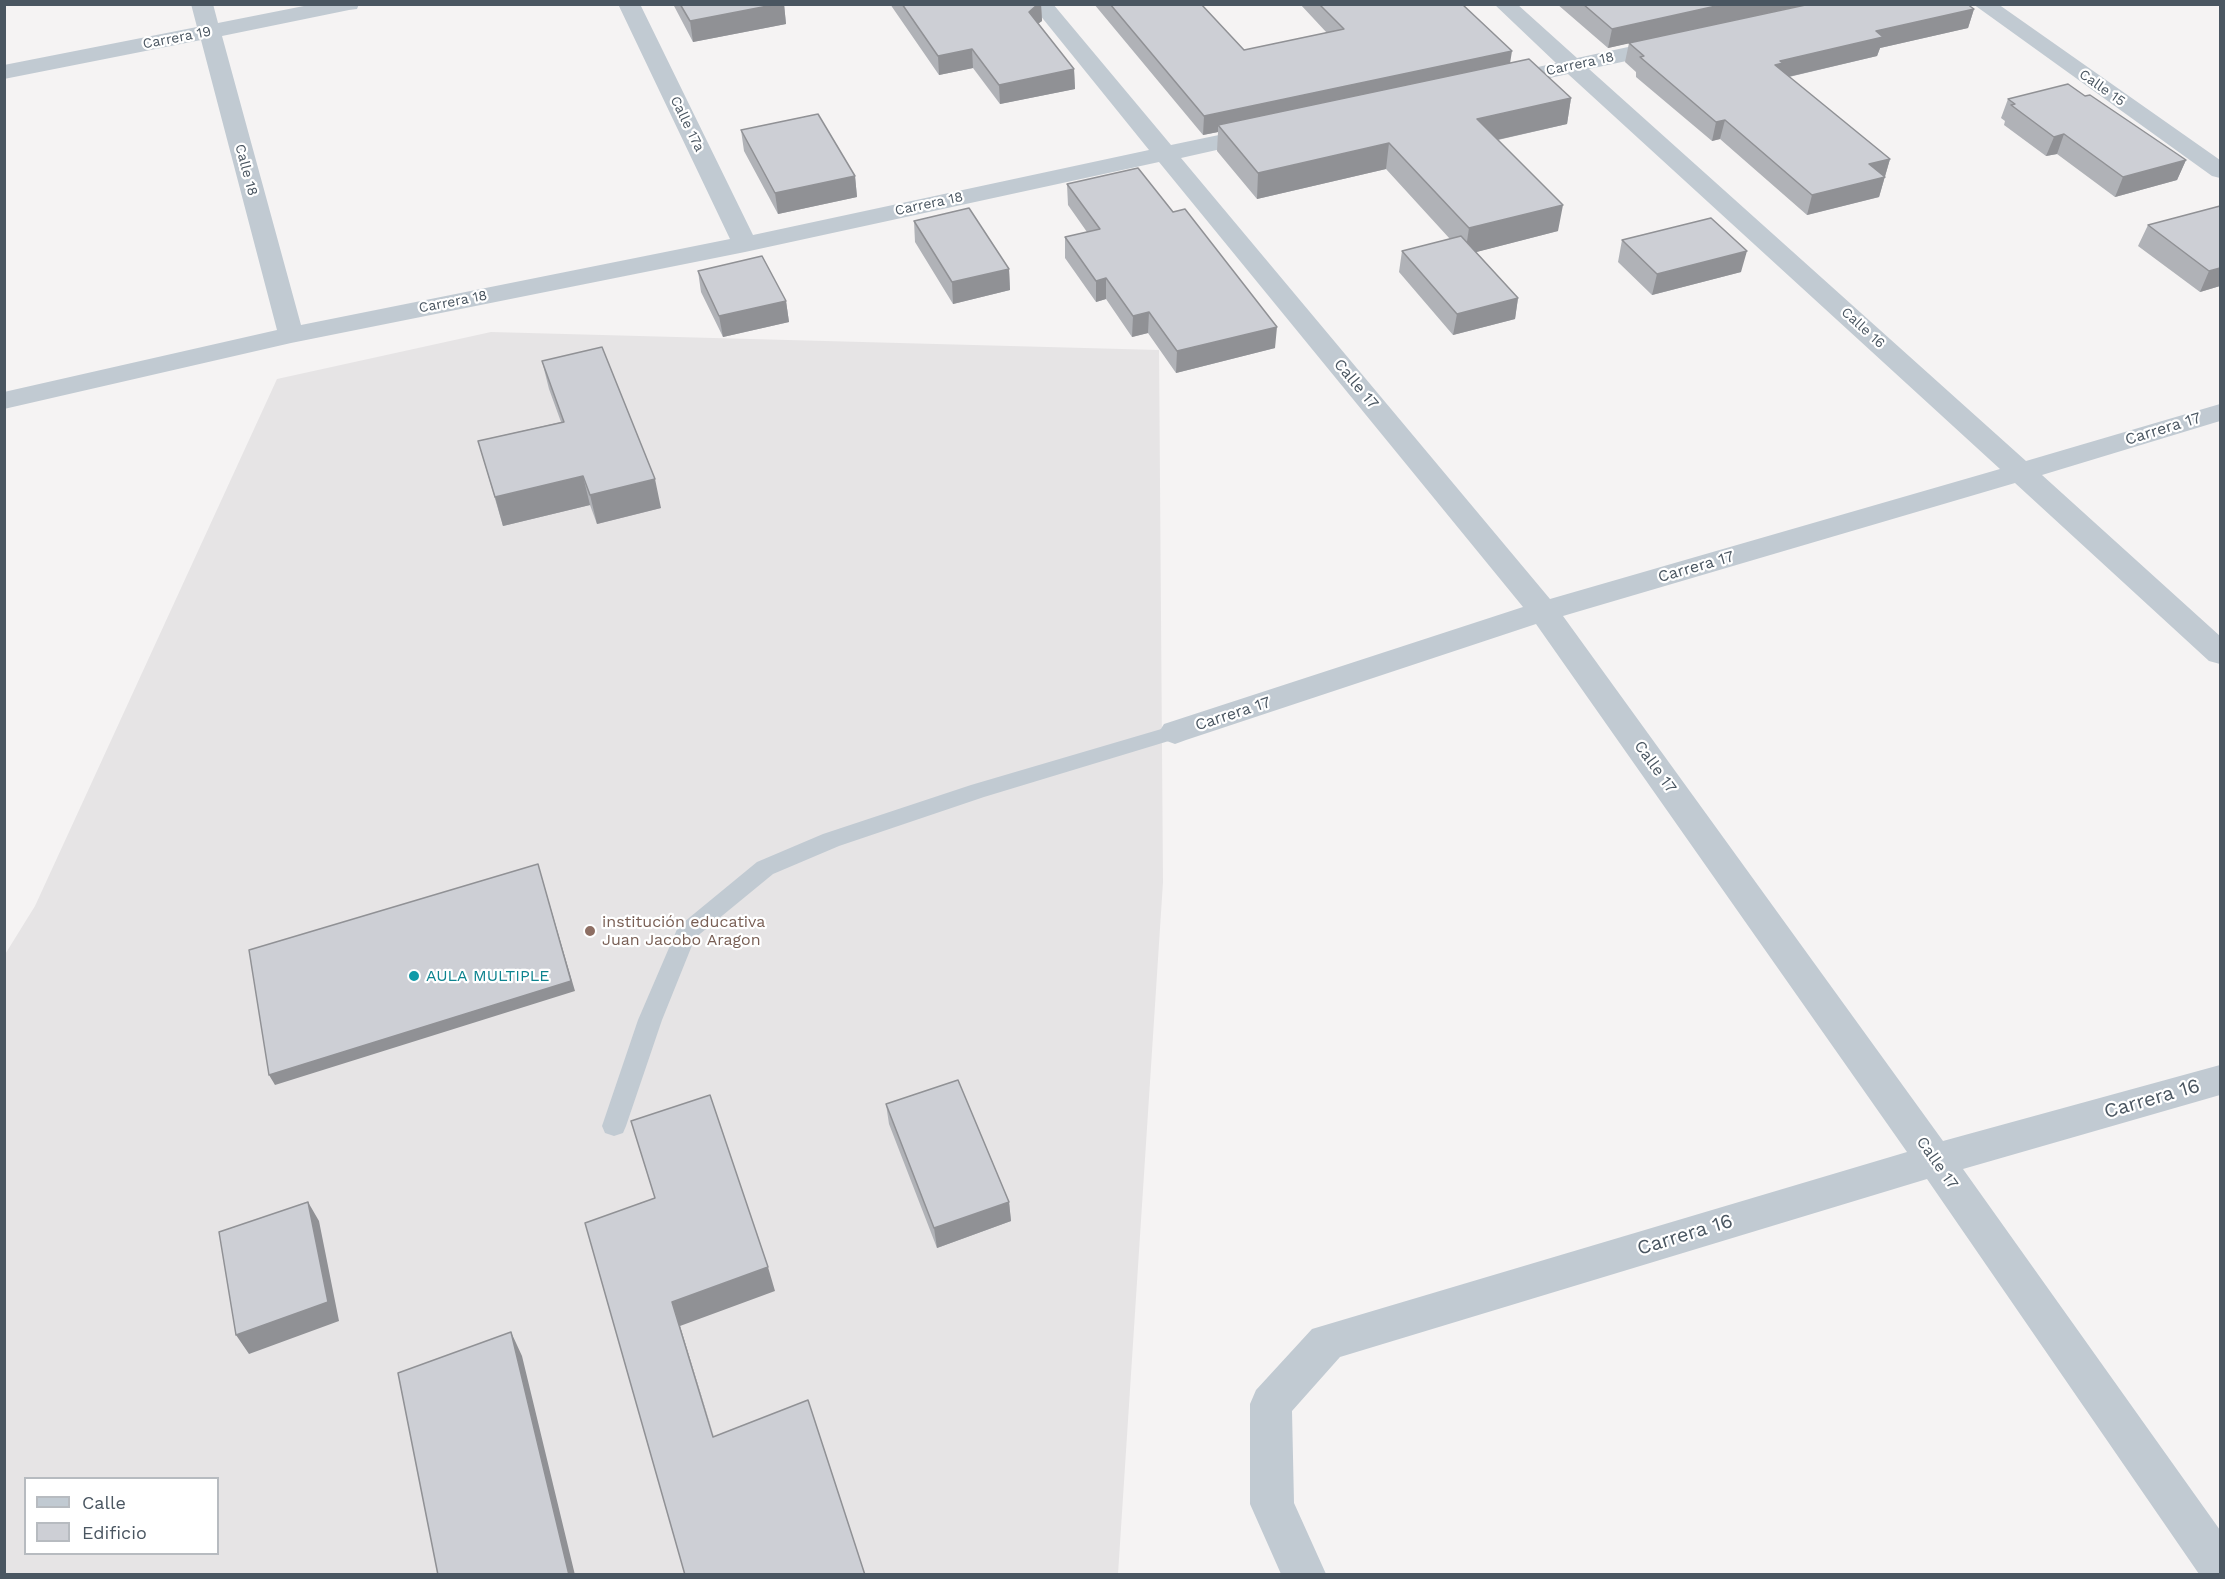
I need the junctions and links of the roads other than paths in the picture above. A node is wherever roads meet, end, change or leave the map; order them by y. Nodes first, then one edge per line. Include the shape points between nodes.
1 (202, 4) edge
2 (349, 4) edge
3 (628, 4) edge
4 (1041, 4) edge
5 (1504, 4) edge
6 (1983, 4) edge
7 (208, 32) junction
8 (1690, 40) edge
9 (1574, 66) junction
10 (4, 72) edge
11 (1480, 86) edge
12 (1282, 129) edge
13 (1165, 154) junction
14 (2220, 171) edge
15 (745, 244) junction
16 (291, 335) junction
17 (4, 401) edge
18 (2220, 412) edge
19 (2022, 472) junction
20 (1543, 611) junction
21 (2220, 652) edge
22 (1175, 732) joint
23 (2220, 1080) edge
24 (614, 1126) dead end
25 (1935, 1160) junction
26 (2220, 1567) edge
27 (1304, 1575) edge

1 - 7 street, Calle 18
2 - 7 street, Carrera 19
3 - 15 street, Calle 17a
4 - 13 street, Calle 17
5 - 9 street, Calle 16
6 - 14 street, Calle 15
7 - 10 street, Carrera 19
7 - 16 street, Calle 18
8 - 9 street, Carrera 18
9 - 11 street, Carrera 18
9 - 19 street, Calle 16
12 - 13 street, Carrera 18
13 - 15 street, Carrera 18
13 - 20 street, Calle 17
15 - 16 street, Carrera 18
16 - 17 street, Carrera 18
18 - 19 street, Carrera 17
19 - 20 street, Carrera 17
19 - 21 street, Calle 16
20 - 22 street, Carrera 17
20 - 25 street, Calle 17
22 - 24 lane via 831,840 765,868 686,933 650,1020
23 - 25 street, Carrera 16
25 - 26 street, Calle 17
25 - 27 street, Carrera 16 via 1327,1342 1271,1404 1272,1504

